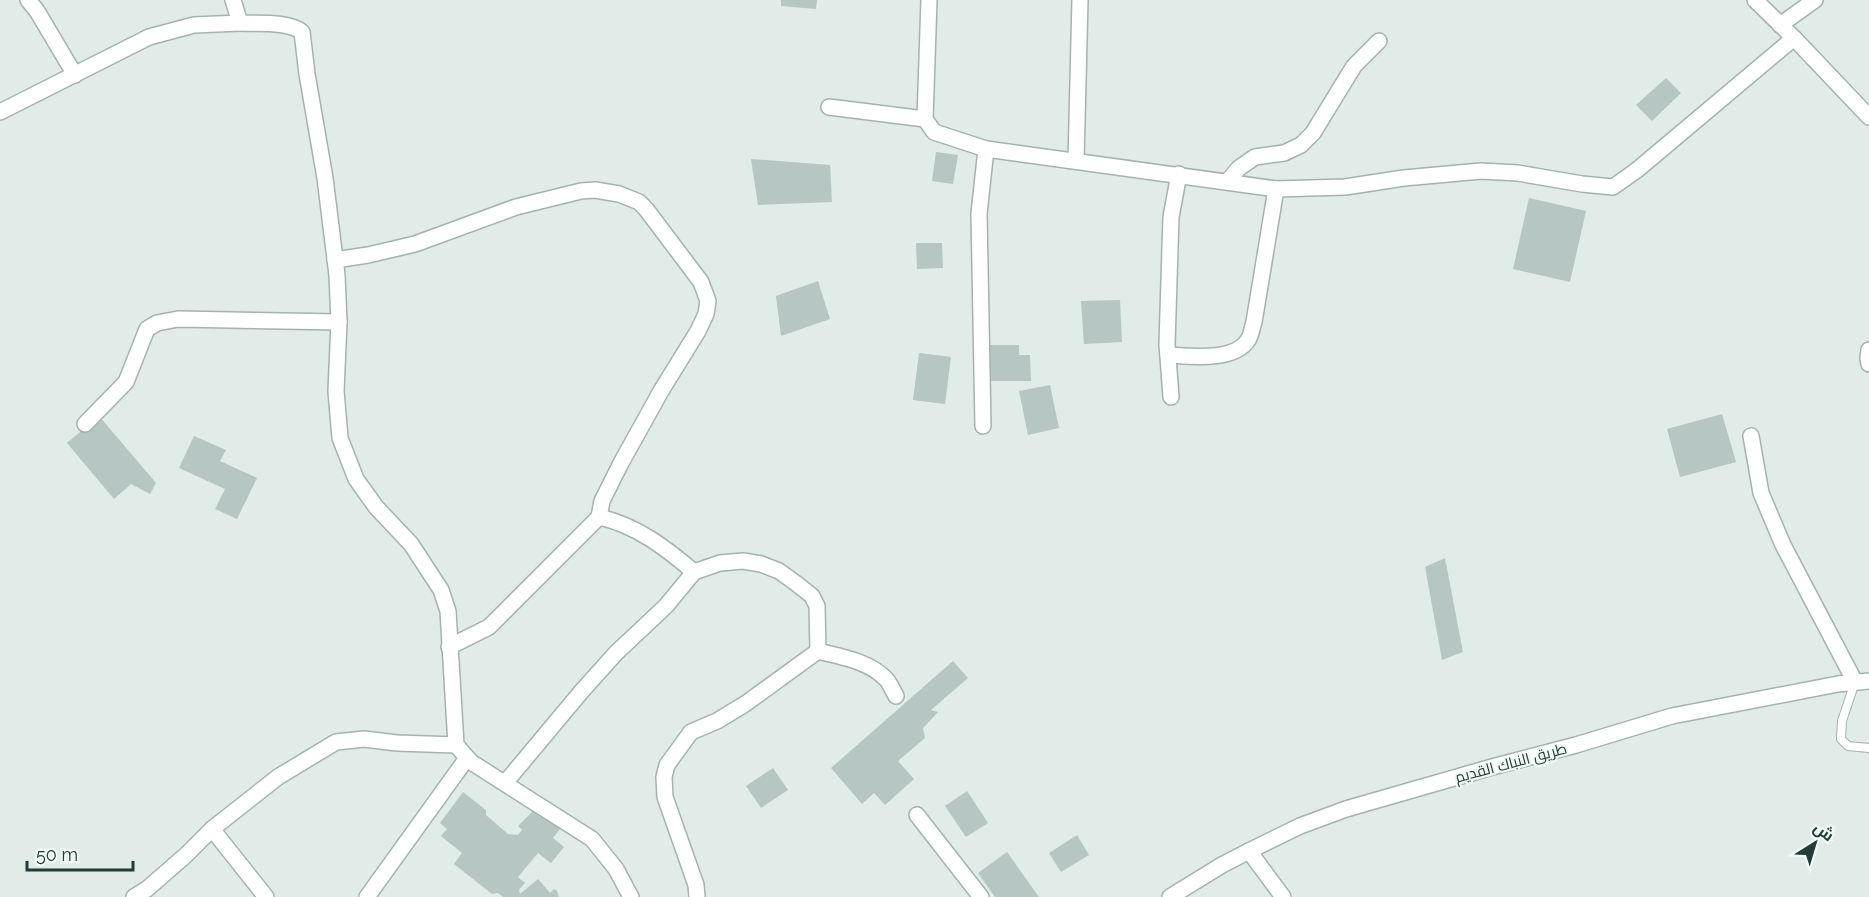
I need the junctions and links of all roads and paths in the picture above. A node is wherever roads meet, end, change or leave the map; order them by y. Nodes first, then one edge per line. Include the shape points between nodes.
1 (28, 0) edge
2 (233, 0) edge
3 (929, 0) edge
4 (1080, 0) edge
5 (1755, 0) edge
6 (1815, 0) edge
7 (240, 23) junction
8 (1780, 25) junction
9 (1794, 38) junction
10 (1379, 41) dead end
11 (75, 75) junction
12 (830, 107) dead end
13 (0, 111) edge
14 (1869, 117) edge
15 (925, 118) junction
16 (986, 149) junction
17 (1076, 161) junction
18 (1179, 174) junction
19 (1227, 182) junction
20 (1276, 189) junction
21 (335, 260) junction
22 (339, 322) junction
23 (1869, 350) edge
24 (1167, 355) junction
25 (1869, 364) edge
26 (1171, 397) dead end
27 (85, 424) dead end
28 (983, 426) dead end
29 (1751, 436) dead end
30 (599, 517) junction
31 (694, 572) junction
32 (449, 647) junction
33 (818, 651) junction
34 (1862, 682) edge
35 (896, 696) dead end
36 (456, 745) junction
37 (1869, 747) edge
38 (467, 758) junction
39 (505, 783) junction
40 (917, 815) dead end
41 (212, 829) junction
42 (1250, 851) junction
43 (371, 896) edge
44 (134, 897) edge
45 (266, 897) edge
46 (631, 897) edge
47 (697, 897) edge
48 (981, 897) edge
49 (1170, 897) edge
50 (1283, 897) edge

1 - 11 street
2 - 7 street
3 - 15 street
4 - 17 street
5 - 8 street
6 - 8 street
7 - 11 street via 194,25 148,37
7 - 21 street via 289,26 302,33
8 - 9 street
9 - 14 street
9 - 20 street via 1613,187 1481,171 1346,187
10 - 19 street via 1354,66 1302,145 1284,153 1255,157
11 - 13 street
12 - 15 street
15 - 16 street via 934,132
16 - 17 street
16 - 28 street via 979,213
17 - 18 street
18 - 19 street
18 - 24 street via 1171,217
19 - 20 street
20 - 24 street via 1248,341 1221,356
21 - 22 street
21 - 30 street via 415,244 516,207 581,191 619,194 639,202 701,282 708,301 698,331 621,463 602,501
22 - 27 street via 178,319 157,323 147,329 126,382
22 - 32 street via 336,392 340,438 347,460 376,507 411,544 441,590 448,611
23 - 25 street
24 - 26 street
29 - 34 street via 1761,493 1783,545
30 - 31 street via 622,524 664,547
30 - 32 street via 489,627
31 - 33 street via 720,563 743,561 778,571 812,596 817,606
31 - 39 street via 666,606 580,692
32 - 36 street
33 - 35 street via 865,665 887,679
33 - 47 street via 717,722 691,732 667,765 665,796
34 - 37 lane via 1842,722 1841,739 1848,746
34 - 42 street, طريق النباك القديم via 1672,716 1346,809
36 - 38 street
36 - 41 street via 364,739 336,742 278,777
38 - 39 street
38 - 43 street
39 - 46 street via 592,839 616,869
40 - 48 street
41 - 44 street
41 - 45 street
42 - 49 street, طريق النباك القديم
42 - 50 street

